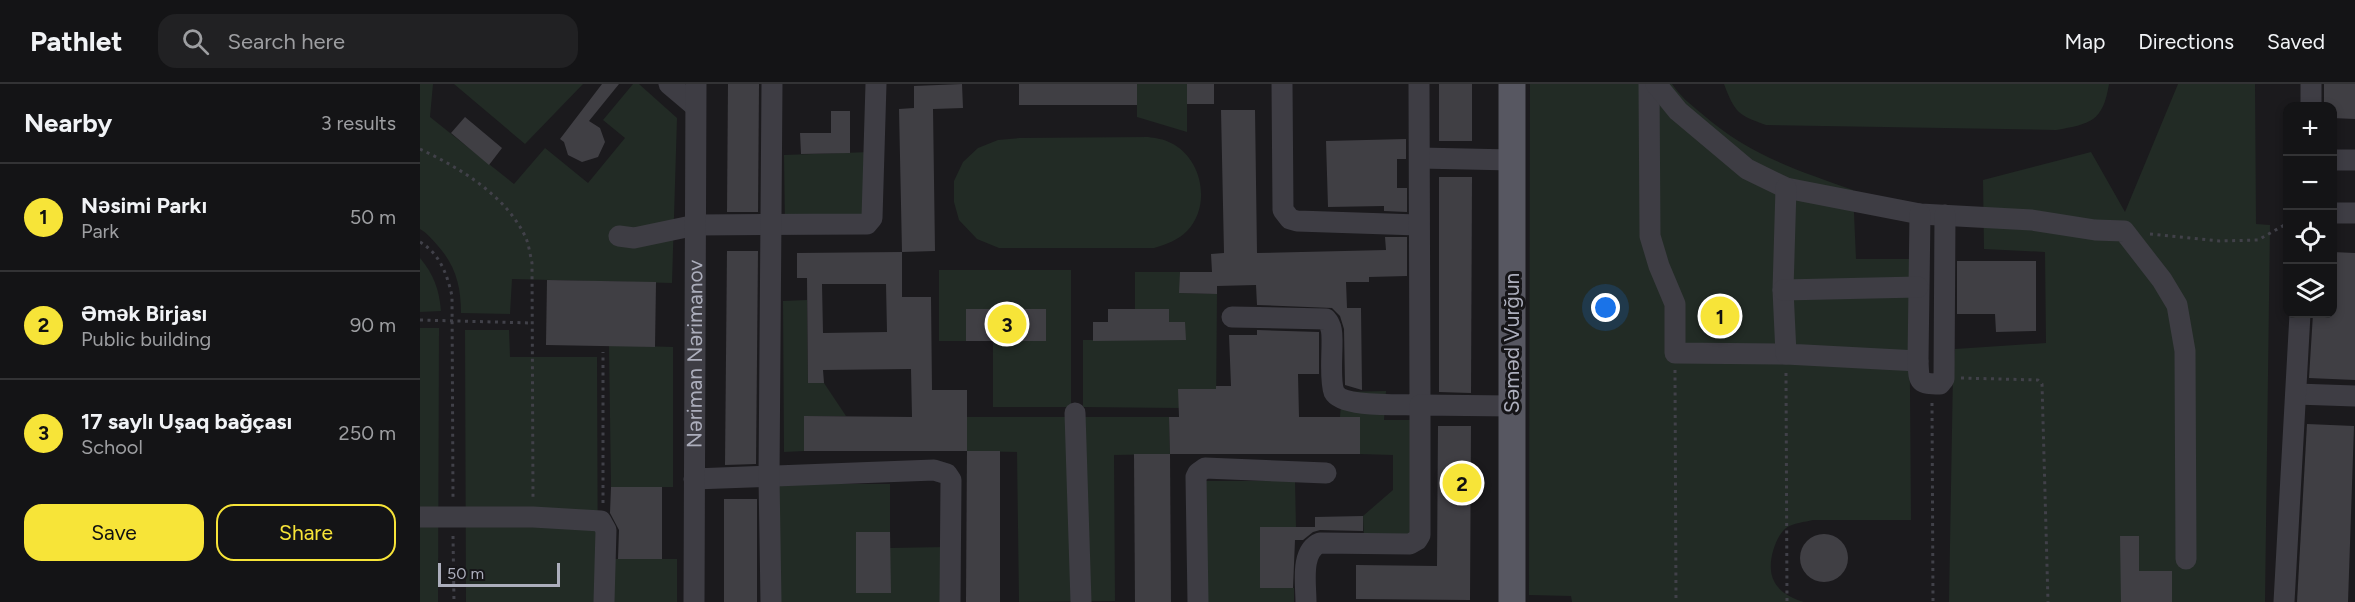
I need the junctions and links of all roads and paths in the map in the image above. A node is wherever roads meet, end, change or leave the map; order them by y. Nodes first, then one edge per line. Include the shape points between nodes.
1 (669, 84) edge
2 (696, 84) edge
3 (772, 84) edge
4 (876, 84) edge
5 (1281, 84) edge
6 (1419, 84) edge
7 (1512, 84) edge
8 (1649, 84) edge
9 (1656, 84) edge
10 (2311, 84) edge
11 (2311, 102) edge
12 (696, 106) junction
13 (420, 149) edge
14 (1420, 158) junction
15 (1512, 160) junction
16 (2337, 160) edge
17 (2355, 160) edge
18 (1786, 189) junction
19 (2337, 213) edge
20 (2355, 213) edge
21 (1920, 214) junction
22 (1945, 215) junction
23 (696, 225) junction
24 (772, 225) junction
25 (1418, 225) junction
26 (2283, 226) edge
27 (2124, 231) junction
28 (619, 236) dead end
29 (420, 242) edge
30 (1918, 286) junction
31 (1783, 290) junction
32 (1232, 317) dead end
33 (2300, 318) edge
34 (420, 320) edge
35 (452, 321) junction
36 (532, 323) junction
37 (603, 352) dead end
38 (1675, 353) junction
39 (1786, 354) junction
40 (1918, 361) junction
41 (1956, 377) dead end
42 (2296, 394) junction
43 (2355, 396) edge
44 (1932, 400) dead end
45 (1420, 405) junction
46 (1512, 406) junction
47 (1075, 412) dead end
48 (1326, 473) dead end
49 (770, 477) junction
50 (694, 479) junction
51 (603, 505) dead end
52 (420, 517) edge
53 (533, 517) junction
54 (453, 518) junction
55 (2186, 559) dead end
56 (454, 602) edge
57 (604, 602) edge
58 (694, 602) edge
59 (771, 602) edge
60 (950, 602) edge
61 (1081, 602) edge
62 (1197, 602) edge
63 (1306, 602) edge
64 (1512, 602) edge
65 (1676, 602) edge
66 (1787, 602) edge
67 (1933, 602) edge
68 (2048, 602) edge
69 (2284, 602) edge

1 - 12 street
2 - 12 street, Nəriman Nərimanov
3 - 24 street
4 - 24 street via 870,222
5 - 25 street via 1286,216 1297,221
6 - 14 street
7 - 15 main road, Səməd Vurğun
8 - 38 street via 1650,236 1675,304
9 - 18 street via 1678,111 1747,169
10 - 11 street
12 - 23 street, Nəriman Nərimanov
13 - 36 path via 449,163 500,200 526,237 532,263
14 - 15 street
14 - 25 street
15 - 46 main road, Səməd Vurğun
16 - 17 street
18 - 21 street
18 - 31 street
19 - 20 street
21 - 22 street
21 - 30 street
22 - 27 street
22 - 40 street via 1943,382 1920,381
23 - 24 street
23 - 28 street via 634,238
23 - 50 street, Nəriman Nərimanov
24 - 49 street
25 - 45 street
26 - 27 path via 2258,240 2219,241
27 - 55 street via 2177,305 2185,351
29 - 35 path via 447,272
30 - 31 street
30 - 40 street
31 - 39 street
32 - 45 street via 1326,319 1332,330 1334,392 1339,398 1360,403
33 - 42 street
34 - 35 path
35 - 36 path
35 - 54 path
36 - 53 path
37 - 51 path
38 - 39 street
38 - 65 path
39 - 40 street
39 - 66 path
41 - 68 path via 2038,380 2042,384
42 - 43 street
42 - 69 street
44 - 67 path
45 - 46 street
45 - 63 street via 1420,535 1410,544 1314,546 1307,556
46 - 64 main road, Səməd Vurğun
47 - 61 street
48 - 62 street via 1205,468 1198,473
49 - 50 street
49 - 59 street
49 - 60 street via 934,470 947,474 951,480
50 - 58 street, Nəriman Nərimanov
52 - 54 street
53 - 54 street
53 - 57 street via 591,519 604,524
54 - 56 path

